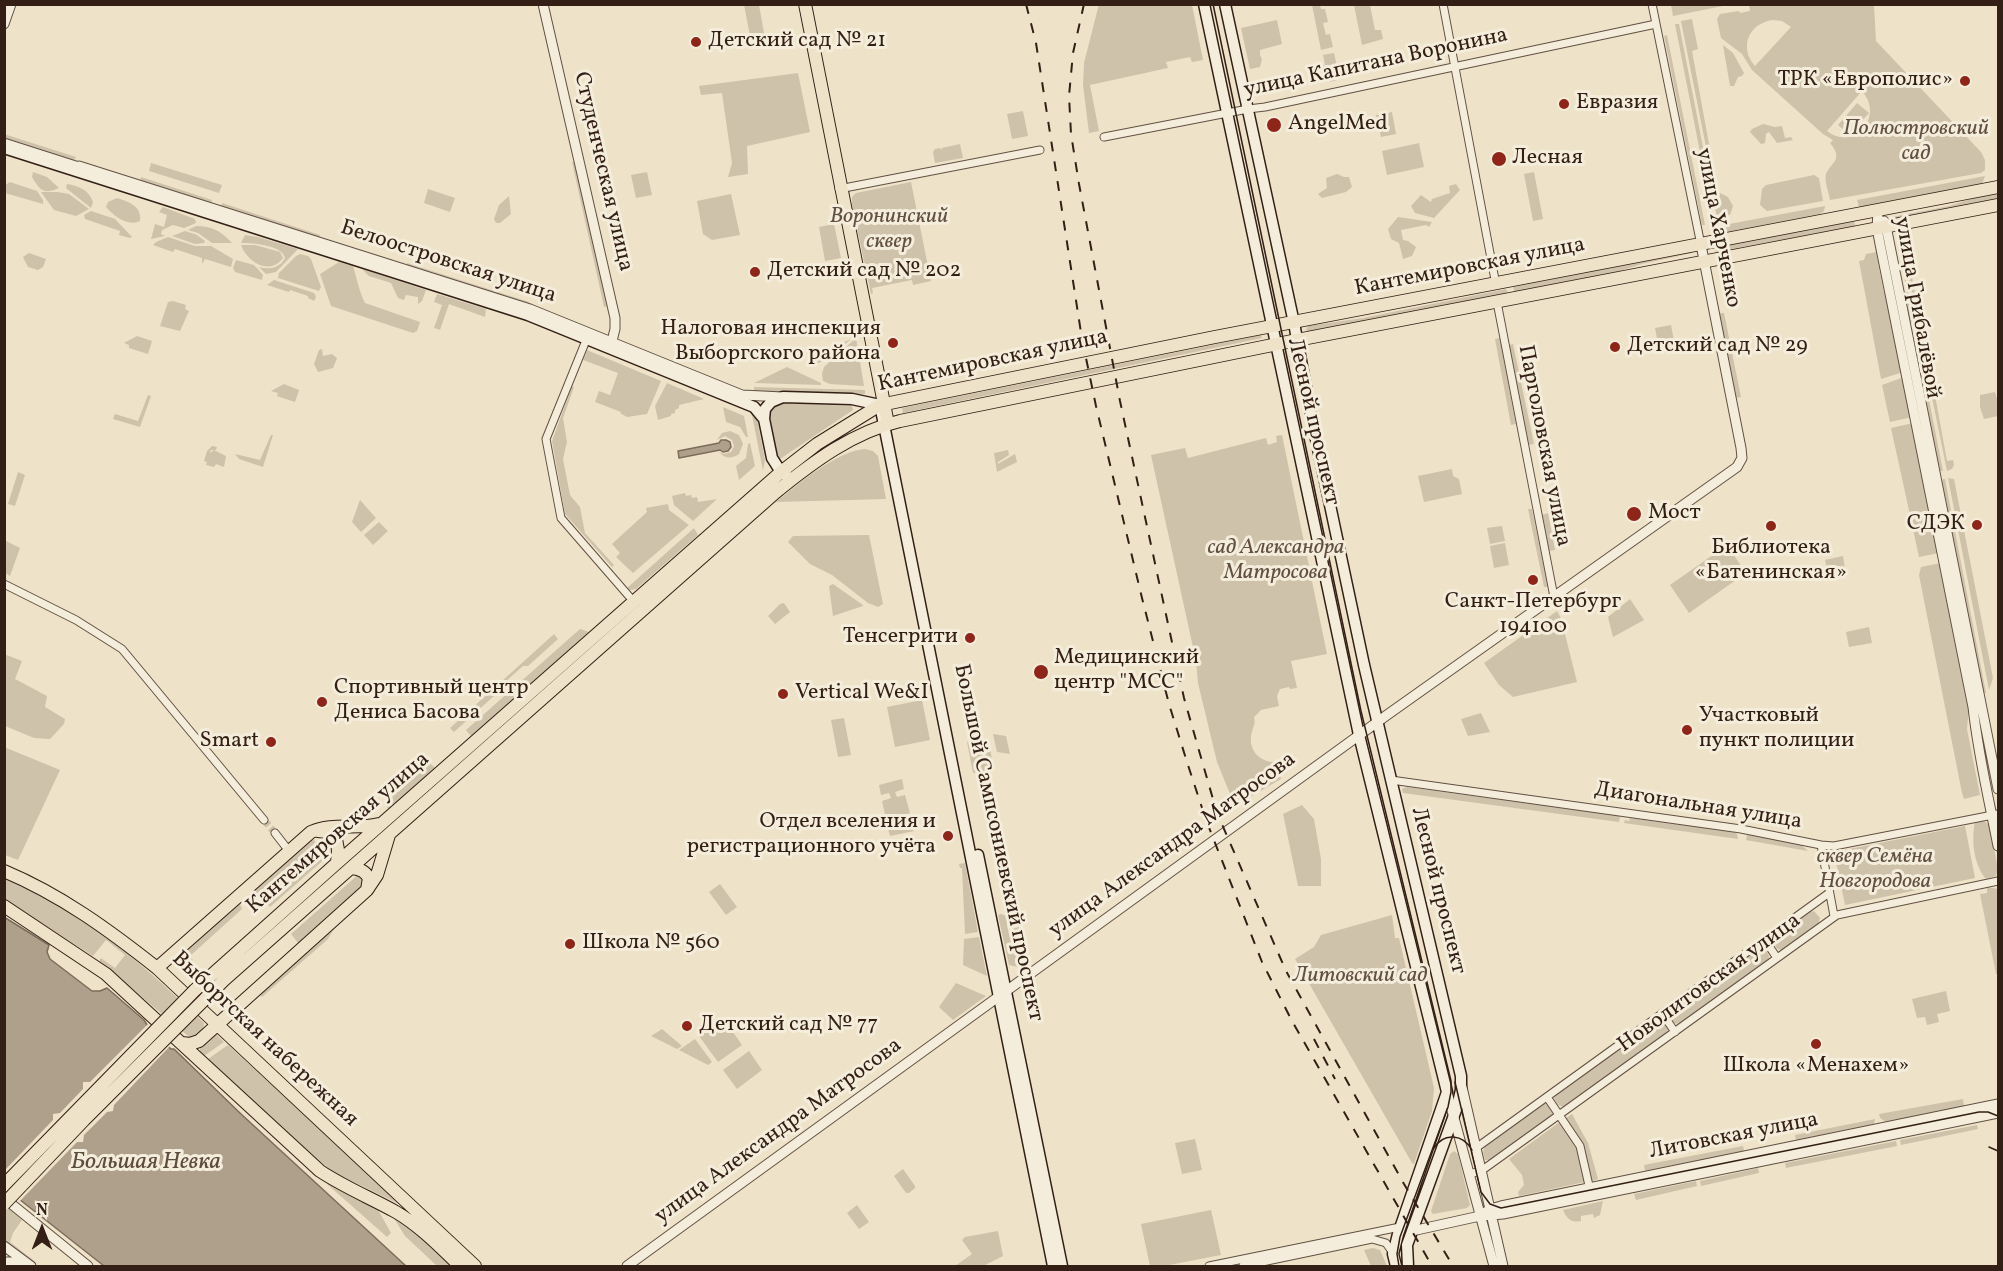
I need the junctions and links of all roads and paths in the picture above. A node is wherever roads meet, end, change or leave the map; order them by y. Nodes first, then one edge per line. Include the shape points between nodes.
1 (11, 4) edge
2 (543, 4) edge
3 (800, 4) edge
4 (805, 4) edge
5 (1204, 4) edge
6 (1226, 4) edge
7 (1443, 4) edge
8 (1652, 4) edge
9 (4, 24) edge
10 (1656, 24) junction
11 (1455, 67) junction
12 (1248, 109) junction
13 (1227, 113) junction
14 (1104, 137) dead end
15 (4, 142) edge
16 (4, 148) edge
17 (1040, 150) dead end
18 (79, 166) joint
19 (1998, 188) edge
20 (839, 189) junction
21 (1998, 206) edge
22 (1878, 211) junction
23 (1882, 227) junction
24 (1701, 245) junction
25 (1704, 262) junction
26 (1496, 285) junction
27 (1497, 302) junction
28 (1294, 323) junction
29 (1271, 327) junction
30 (587, 338) junction
31 (1297, 340) junction
32 (611, 344) junction
33 (1275, 345) junction
34 (783, 396) junction
35 (882, 404) junction
36 (764, 419) junction
37 (886, 424) junction
38 (1742, 459) joint
39 (781, 472) junction
40 (793, 478) junction
41 (4, 584) edge
42 (1554, 597) junction
43 (634, 602) junction
44 (1377, 722) junction
45 (1359, 735) junction
46 (1983, 778) junction
47 (1997, 778) edge
48 (1391, 780) junction
49 (1995, 815) edge
50 (264, 820) tunnel mouth
51 (386, 828) junction
52 (311, 832) junction
53 (275, 833) tunnel mouth
54 (1821, 846) junction
55 (1998, 846) edge
56 (290, 851) junction
57 (337, 863) junction
58 (351, 868) junction
59 (4, 871) edge
60 (1998, 881) edge
61 (367, 890) junction
62 (1829, 893) junction
63 (4, 906) edge
64 (1834, 916) junction
65 (1765, 940) junction
66 (1777, 958) junction
67 (157, 968) junction
68 (1002, 993) junction
69 (1662, 1013) junction
70 (217, 1025) junction
71 (1675, 1032) junction
72 (183, 1043) junction
73 (1461, 1082) junction
74 (1447, 1092) junction
75 (1547, 1097) junction
76 (1998, 1104) edge
77 (1998, 1113) edge
78 (1560, 1115) junction
79 (1454, 1116) junction
80 (1454, 1133) junction
81 (1476, 1148) junction
82 (1427, 1149) junction
83 (1481, 1171) junction
84 (1469, 1174) junction
85 (4, 1185) edge
86 (1590, 1192) junction
87 (4, 1198) edge
88 (4, 1204) edge
89 (1490, 1212) junction
90 (1480, 1216) junction
91 (1400, 1227) junction
92 (1412, 1231) junction
93 (4, 1246) edge
94 (1393, 1254) junction
95 (4, 1262) edge
96 (28, 1264) edge
97 (88, 1266) edge
98 (460, 1266) edge
99 (475, 1266) edge
100 (627, 1266) edge
101 (1053, 1266) edge
102 (1062, 1266) edge
103 (1209, 1266) edge
104 (1243, 1266) edge
105 (1396, 1266) edge
106 (1408, 1266) edge
107 (1494, 1266) edge
108 (1503, 1266) edge

1 - 9 street
2 - 32 street, Студенческая улица via 615,318
3 - 20 main road, Большой Сампсониевский проспект
4 - 20 main road, Большой Сампсониевский проспект
5 - 13 main road, Лесной проспект
6 - 12 main road, Лесной проспект
7 - 11 street
8 - 10 street, улица Харченко
10 - 11 street, улица Капитана Воронина
10 - 24 street, улица Харченко
11 - 12 street, улица Капитана Воронина
11 - 26 street
12 - 13 street, улица Капитана Воронина
12 - 28 main road, Лесной проспект
13 - 14 street, улица Капитана Воронина
13 - 29 main road, Лесной проспект
15 - 18 street, Белоостровская улица
16 - 30 main road, Белоостровская улица via 393,271
17 - 20 street
18 - 32 street, Белоостровская улица via 530,309
19 - 22 main road, Кантемировская улица
20 - 35 main road, Большой Сампсониевский проспект
21 - 23 main road, Кантемировская улица
22 - 23 street, улица Грибалёвой
22 - 24 main road, Кантемировская улица
23 - 25 main road, Кантемировская улица
23 - 46 street, улица Грибалёвой
23 - 47 street, улица Грибалёвой
24 - 25 street, улица Харченко
24 - 26 main road, Кантемировская улица
25 - 27 main road, Кантемировская улица
25 - 38 street, улица Харченко
26 - 28 main road, Кантемировская улица
27 - 31 main road, Кантемировская улица
27 - 42 street, Парголовская улица
28 - 29 main road, Кантемировская улица
28 - 31 main road, Лесной проспект
29 - 33 main road, Лесной проспект
29 - 35 main road, Кантемировская улица
30 - 32 main road, Белоостровская улица
30 - 43 street via 546,439 561,518
31 - 33 main road, Кантемировская улица
31 - 44 main road, Лесной проспект
32 - 34 street, Белоостровская улица via 742,395
32 - 36 main road, Белоостровская улица via 754,407
33 - 37 main road, Кантемировская улица
33 - 45 main road, Лесной проспект
34 - 35 main road, Белоостровская улица
34 - 36 main road via 766,406
35 - 37 main road, Большой Сампсониевский проспект
35 - 39 main road, Кантемировская улица via 817,444
36 - 39 main road via 772,458
37 - 40 main road, Кантемировская улица via 856,436
37 - 68 main road, Большой Сампсониевский проспект
38 - 42 street, улица Александра Матросова
39 - 40 main road
39 - 43 main road, Кантемировская улица
40 - 51 main road, Кантемировская улица
41 - 50 street via 76,620 122,649
42 - 44 street, улица Александра Матросова
43 - 51 main road, Кантемировская улица
44 - 45 street, улица Александра Матросова
44 - 48 main road, Лесной проспект
45 - 68 street, улица Александра Матросова
45 - 74 main road, Лесной проспект
46 - 47 street
46 - 49 street, улица Грибалёвой
48 - 54 street, Диагональная улица via 1741,829
48 - 73 main road, Лесной проспект
49 - 54 street, Диагональная улица
49 - 55 street, улица Грибалёвой
51 - 52 main road via 322,827
51 - 57 main road, Кантемировская улица
51 - 58 main road, Кантемировская улица
51 - 61 main road via 377,875
52 - 56 main road
52 - 57 main road via 327,832 336,839
53 - 56 street
54 - 62 street
56 - 67 main road
57 - 85 main road, Кантемировская улица, bridge via 195,990
58 - 61 main road via 362,870 369,878
58 - 88 main road, Кантемировская улица, bridge via 224,980
59 - 67 main road, Выборгская набережная via 69,904
60 - 64 street, Новолитовская улица
61 - 70 main road
62 - 64 street
62 - 65 street, Новолитовская улица
63 - 72 main road via 106,974
64 - 66 street, Новолитовская улица
65 - 66 street
65 - 69 street, Новолитовская улица
66 - 71 street, Новолитовская улица
67 - 70 main road, Выборгская набережная
68 - 100 street, улица Александра Матросова
68 - 101 main road, Большой Сампсониевский проспект
68 - 102 main road, Большой Сампсониевский проспект
69 - 71 street
69 - 75 street, Новолитовская улица
70 - 72 main road via 195,1043
70 - 99 main road, Выборгская набережная
71 - 78 street, Новолитовская улица
72 - 98 main road via 321,1171 419,1227
73 - 79 main road, Лесной проспект
73 - 81 street, Лесной проспект
74 - 79 street, Лесной проспект
74 - 82 main road
75 - 78 street
75 - 81 street, Новолитовская улица
76 - 86 street, Литовская улица
77 - 86 street, Литовская улица
78 - 83 street, Новолитовская улица
78 - 86 street via 1580,1146
79 - 80 main road, Лесной проспект
80 - 81 street
80 - 82 street via 1436,1140
80 - 84 street
80 - 92 main road, Лесной проспект
81 - 83 street, Лесной проспект
82 - 91 main road
83 - 84 street, Новолитовская улица
83 - 89 street, Лесной проспект
84 - 90 street
86 - 89 street, Литовская улица via 1503,1214
87 - 97 street
89 - 90 street, Литовская улица
89 - 108 street, Лесной проспект
90 - 92 street, Литовская улица
90 - 107 street
91 - 94 main road
91 - 103 street
92 - 106 main road, Лесной проспект via 1406,1252
93 - 96 street
94 - 104 street via 1386,1243 1372,1239
94 - 105 main road
95 - 96 street

